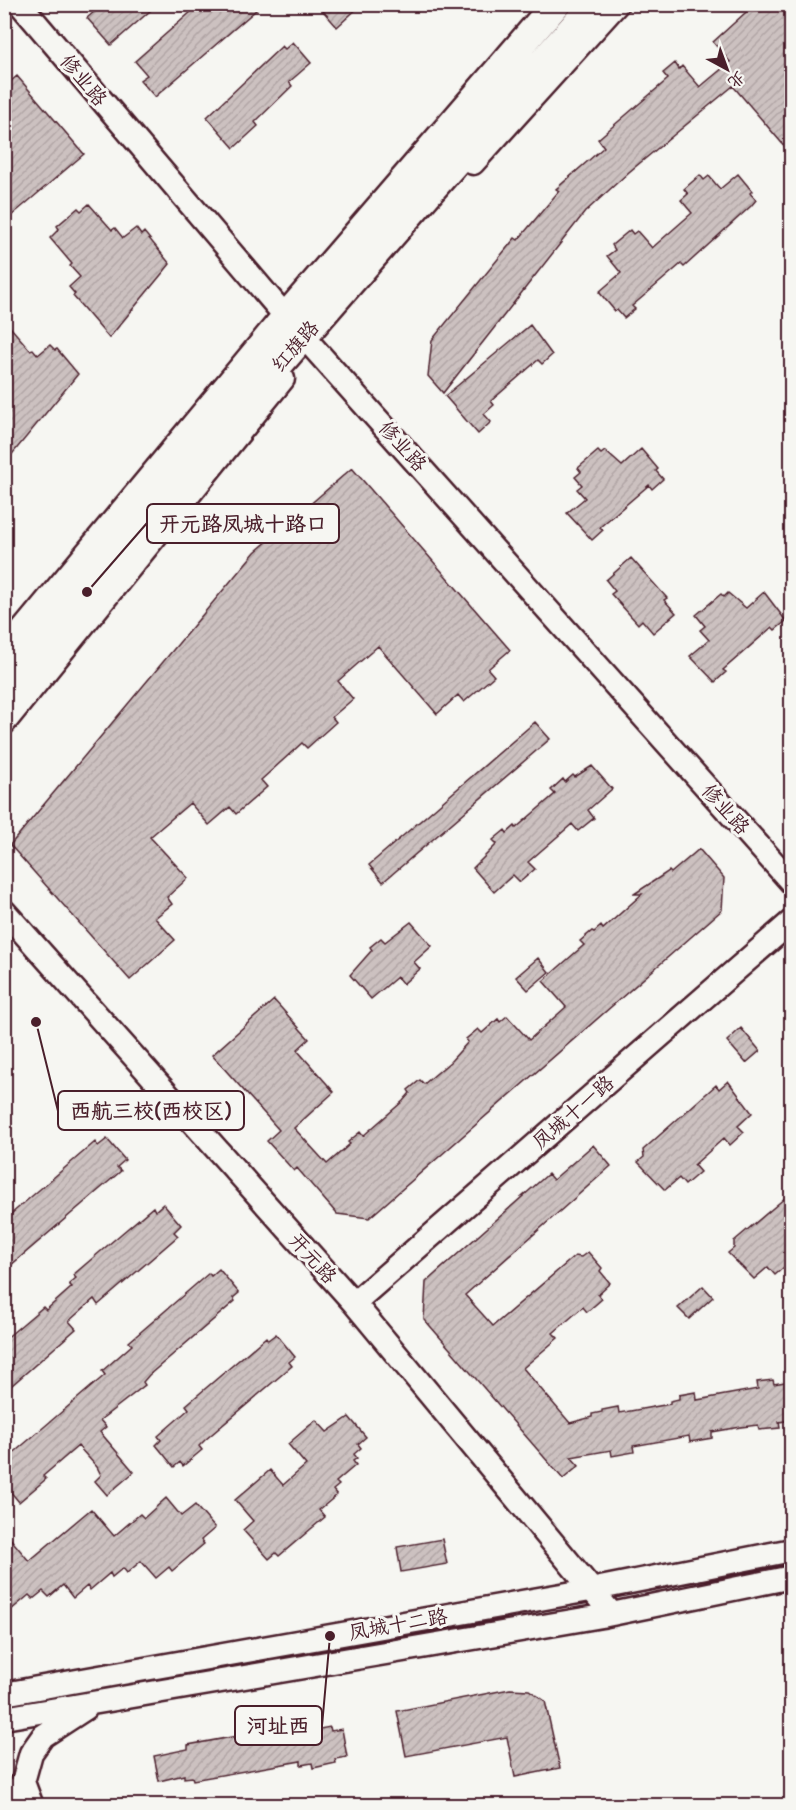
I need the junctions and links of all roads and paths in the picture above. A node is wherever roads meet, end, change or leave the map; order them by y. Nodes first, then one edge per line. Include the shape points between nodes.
1 (20, 4) edge
2 (556, 4) edge
3 (594, 4) edge
4 (617, 4) edge
5 (301, 332) junction
6 (4, 657) edge
7 (4, 694) edge
8 (4, 723) edge
9 (792, 883) edge
10 (4, 911) edge
11 (792, 921) edge
12 (354, 1304) junction
13 (792, 1550) edge
14 (792, 1577) edge
15 (590, 1590) junction
16 (612, 1614) junction
17 (4, 1694) edge
18 (97, 1701) junction
19 (4, 1718) edge
20 (4, 1787) edge
21 (22, 1806) edge
22 (32, 1806) edge

1 - 5 street, 修业路
2 - 5 main road, 红旗路
3 - 5 main road, 红旗路
4 - 5 street via 444,194
5 - 6 main road, 红旗路
5 - 7 main road, 红旗路
5 - 8 street
5 - 9 street, 修业路
10 - 12 street, 开元路
11 - 12 street, 凤城十一路
12 - 15 street, 开元路
13 - 15 street, 凤城十二路
14 - 16 street, 凤城十二路
15 - 16 street, 开元路
15 - 17 street, 凤城十二路
16 - 18 street, 凤城十二路
18 - 19 street, 凤城十二路
18 - 22 street via 43,1736 31,1754 23,1782
20 - 21 street

